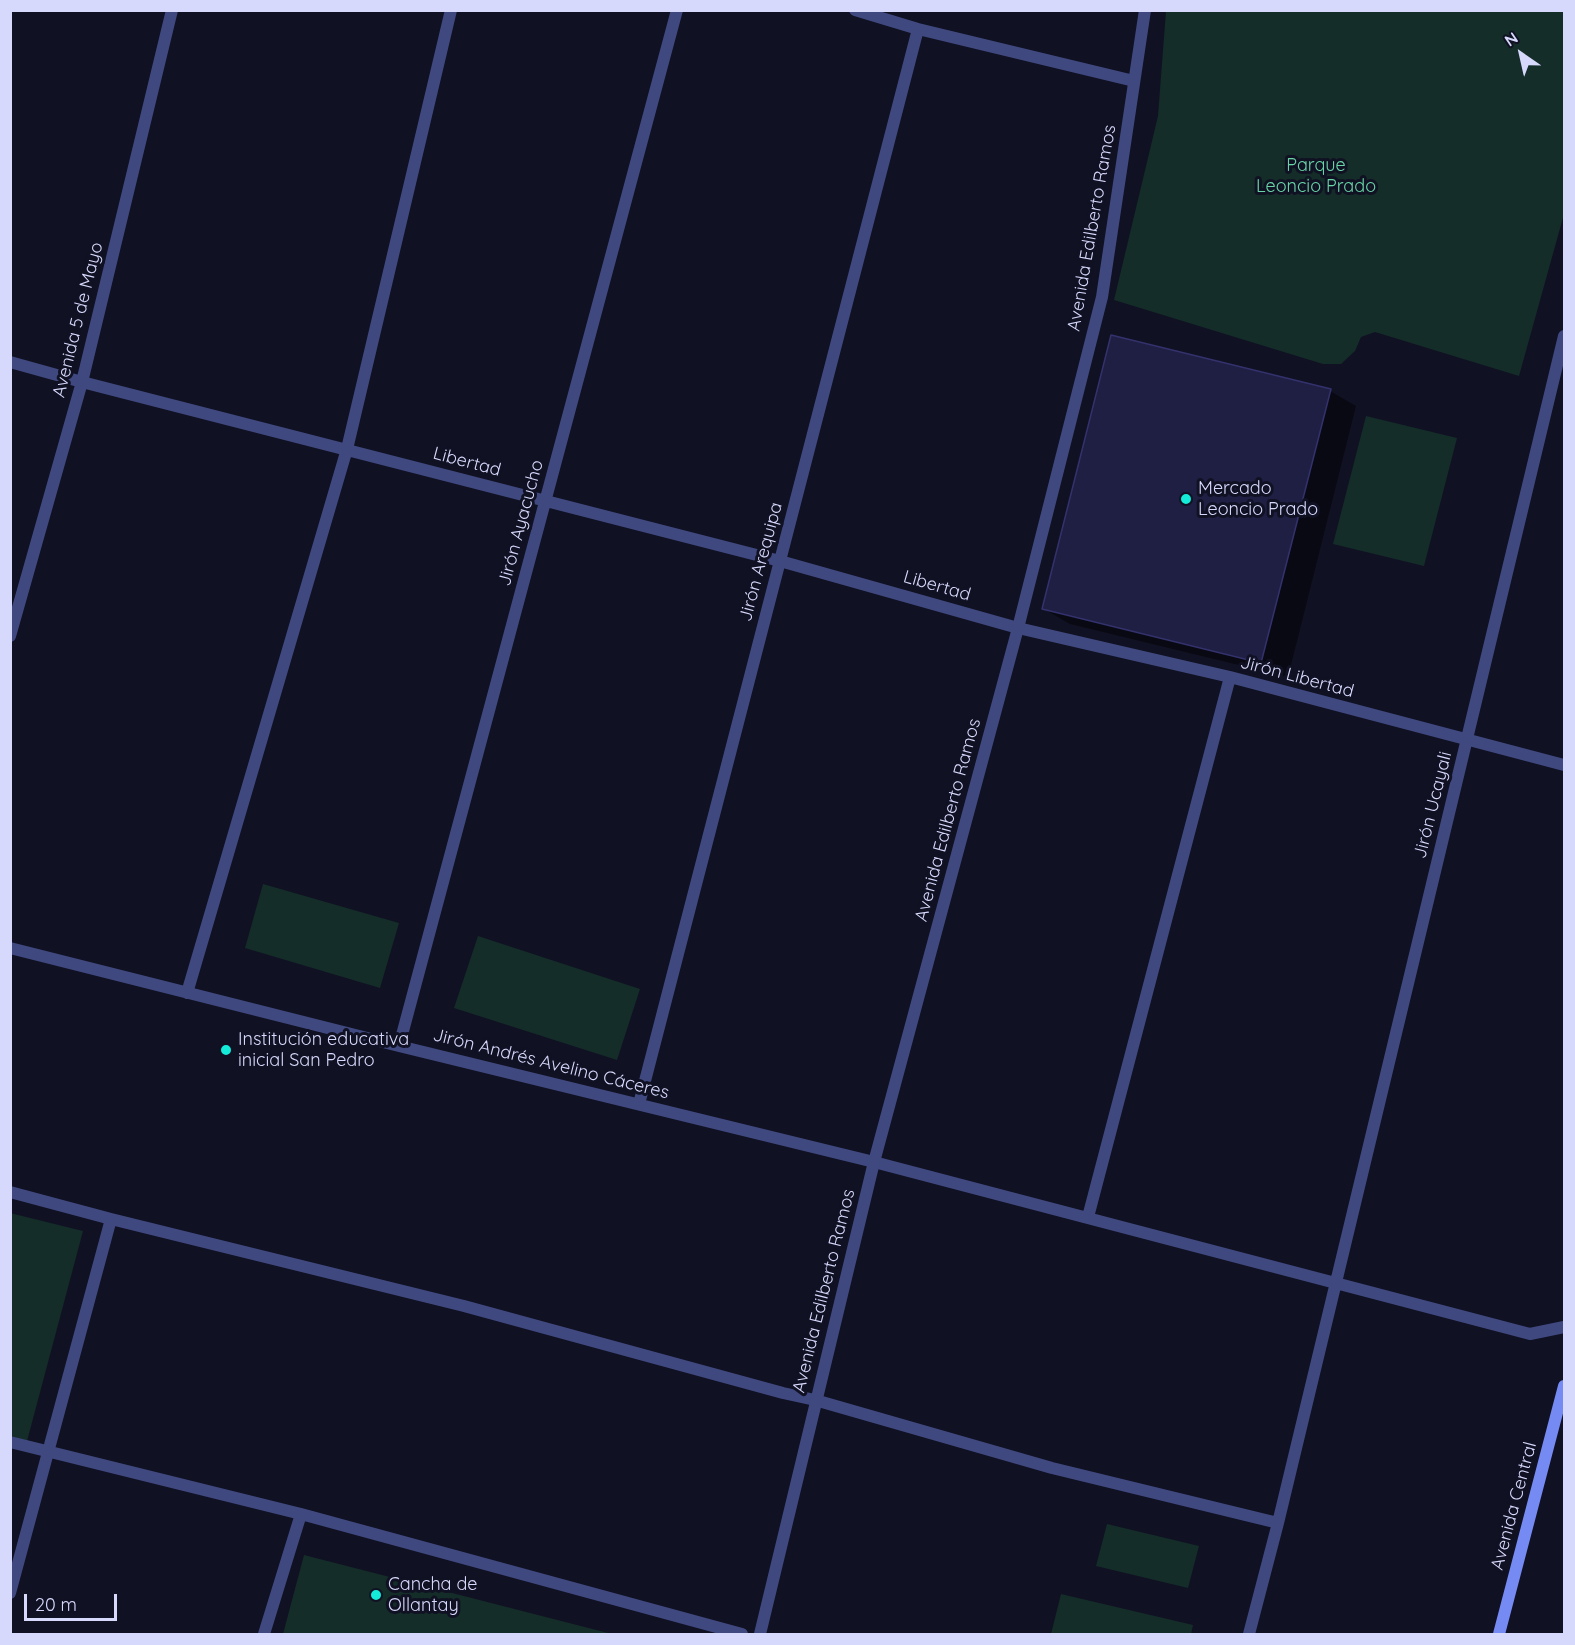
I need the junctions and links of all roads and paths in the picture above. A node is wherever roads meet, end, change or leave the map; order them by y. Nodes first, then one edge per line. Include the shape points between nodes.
1 (172, 10) edge
2 (451, 10) edge
3 (677, 10) edge
4 (855, 10) edge
5 (1145, 10) edge
6 (918, 29) junction
7 (1134, 81) junction
8 (1564, 336) edge
9 (10, 362) edge
10 (82, 382) junction
11 (347, 449) junction
12 (545, 501) junction
13 (780, 561) junction
14 (1018, 628) junction
15 (10, 636) edge
16 (1230, 677) junction
17 (1467, 741) junction
18 (1564, 765) edge
19 (10, 948) edge
20 (187, 993) junction
21 (399, 1046) junction
22 (639, 1104) junction
23 (874, 1162) junction
24 (10, 1192) edge
25 (1088, 1217) junction
26 (111, 1219) junction
27 (1336, 1282) junction
28 (1564, 1327) edge
29 (1564, 1386) edge
30 (815, 1400) junction
31 (10, 1442) edge
32 (48, 1451) junction
33 (301, 1514) junction
34 (1278, 1523) junction
35 (10, 1593) edge
36 (264, 1635) edge
37 (742, 1635) edge
38 (760, 1635) edge
39 (1249, 1635) edge
40 (1499, 1635) edge

1 - 10 street, Avenida 5 de Mayo
2 - 11 street
3 - 12 street, Jirón Ayacucho
4 - 6 street
5 - 7 street, Avenida Edilberto Ramos
6 - 7 street
6 - 13 street, Jirón Arequipa
7 - 14 street, Avenida Edilberto Ramos via 1102,297
8 - 17 street, Jirón Ucayali
9 - 10 street, Libertad
10 - 11 street, Libertad
10 - 15 street, Avenida 5 de Mayo
11 - 12 street, Libertad
11 - 20 street
12 - 13 street, Libertad
12 - 21 street, Jirón Ayacucho
13 - 14 street, Libertad
13 - 22 street, Jirón Arequipa
14 - 16 street, Jirón Libertad
14 - 23 street, Avenida Edilberto Ramos
16 - 17 street, Jirón Libertad
16 - 25 street
17 - 18 street, Jirón Libertad
17 - 27 street, Jirón Ucayali
19 - 20 street, Jirón Andrés Avelino Cáceres
20 - 21 street, Jirón Andrés Avelino Cáceres
21 - 22 street, Jirón Andrés Avelino Cáceres
22 - 23 street, Jirón Andrés Avelino Cáceres
23 - 25 street, Jirón Andrés Avelino Cáceres
23 - 30 street, Avenida Edilberto Ramos
24 - 26 street
25 - 27 street, Jirón Andrés Avelino Cáceres
26 - 30 street via 464,1306
26 - 32 street
27 - 28 street, Jirón Andrés Avelino Cáceres via 1530,1334
27 - 34 street, Jirón Ucayali
29 - 40 main road, Avenida Central
30 - 34 street via 1052,1468
30 - 38 street, Avenida Edilberto Ramos
31 - 32 street
32 - 33 street
32 - 35 street
33 - 36 street
33 - 37 street
34 - 39 street, Jirón Ucayali

